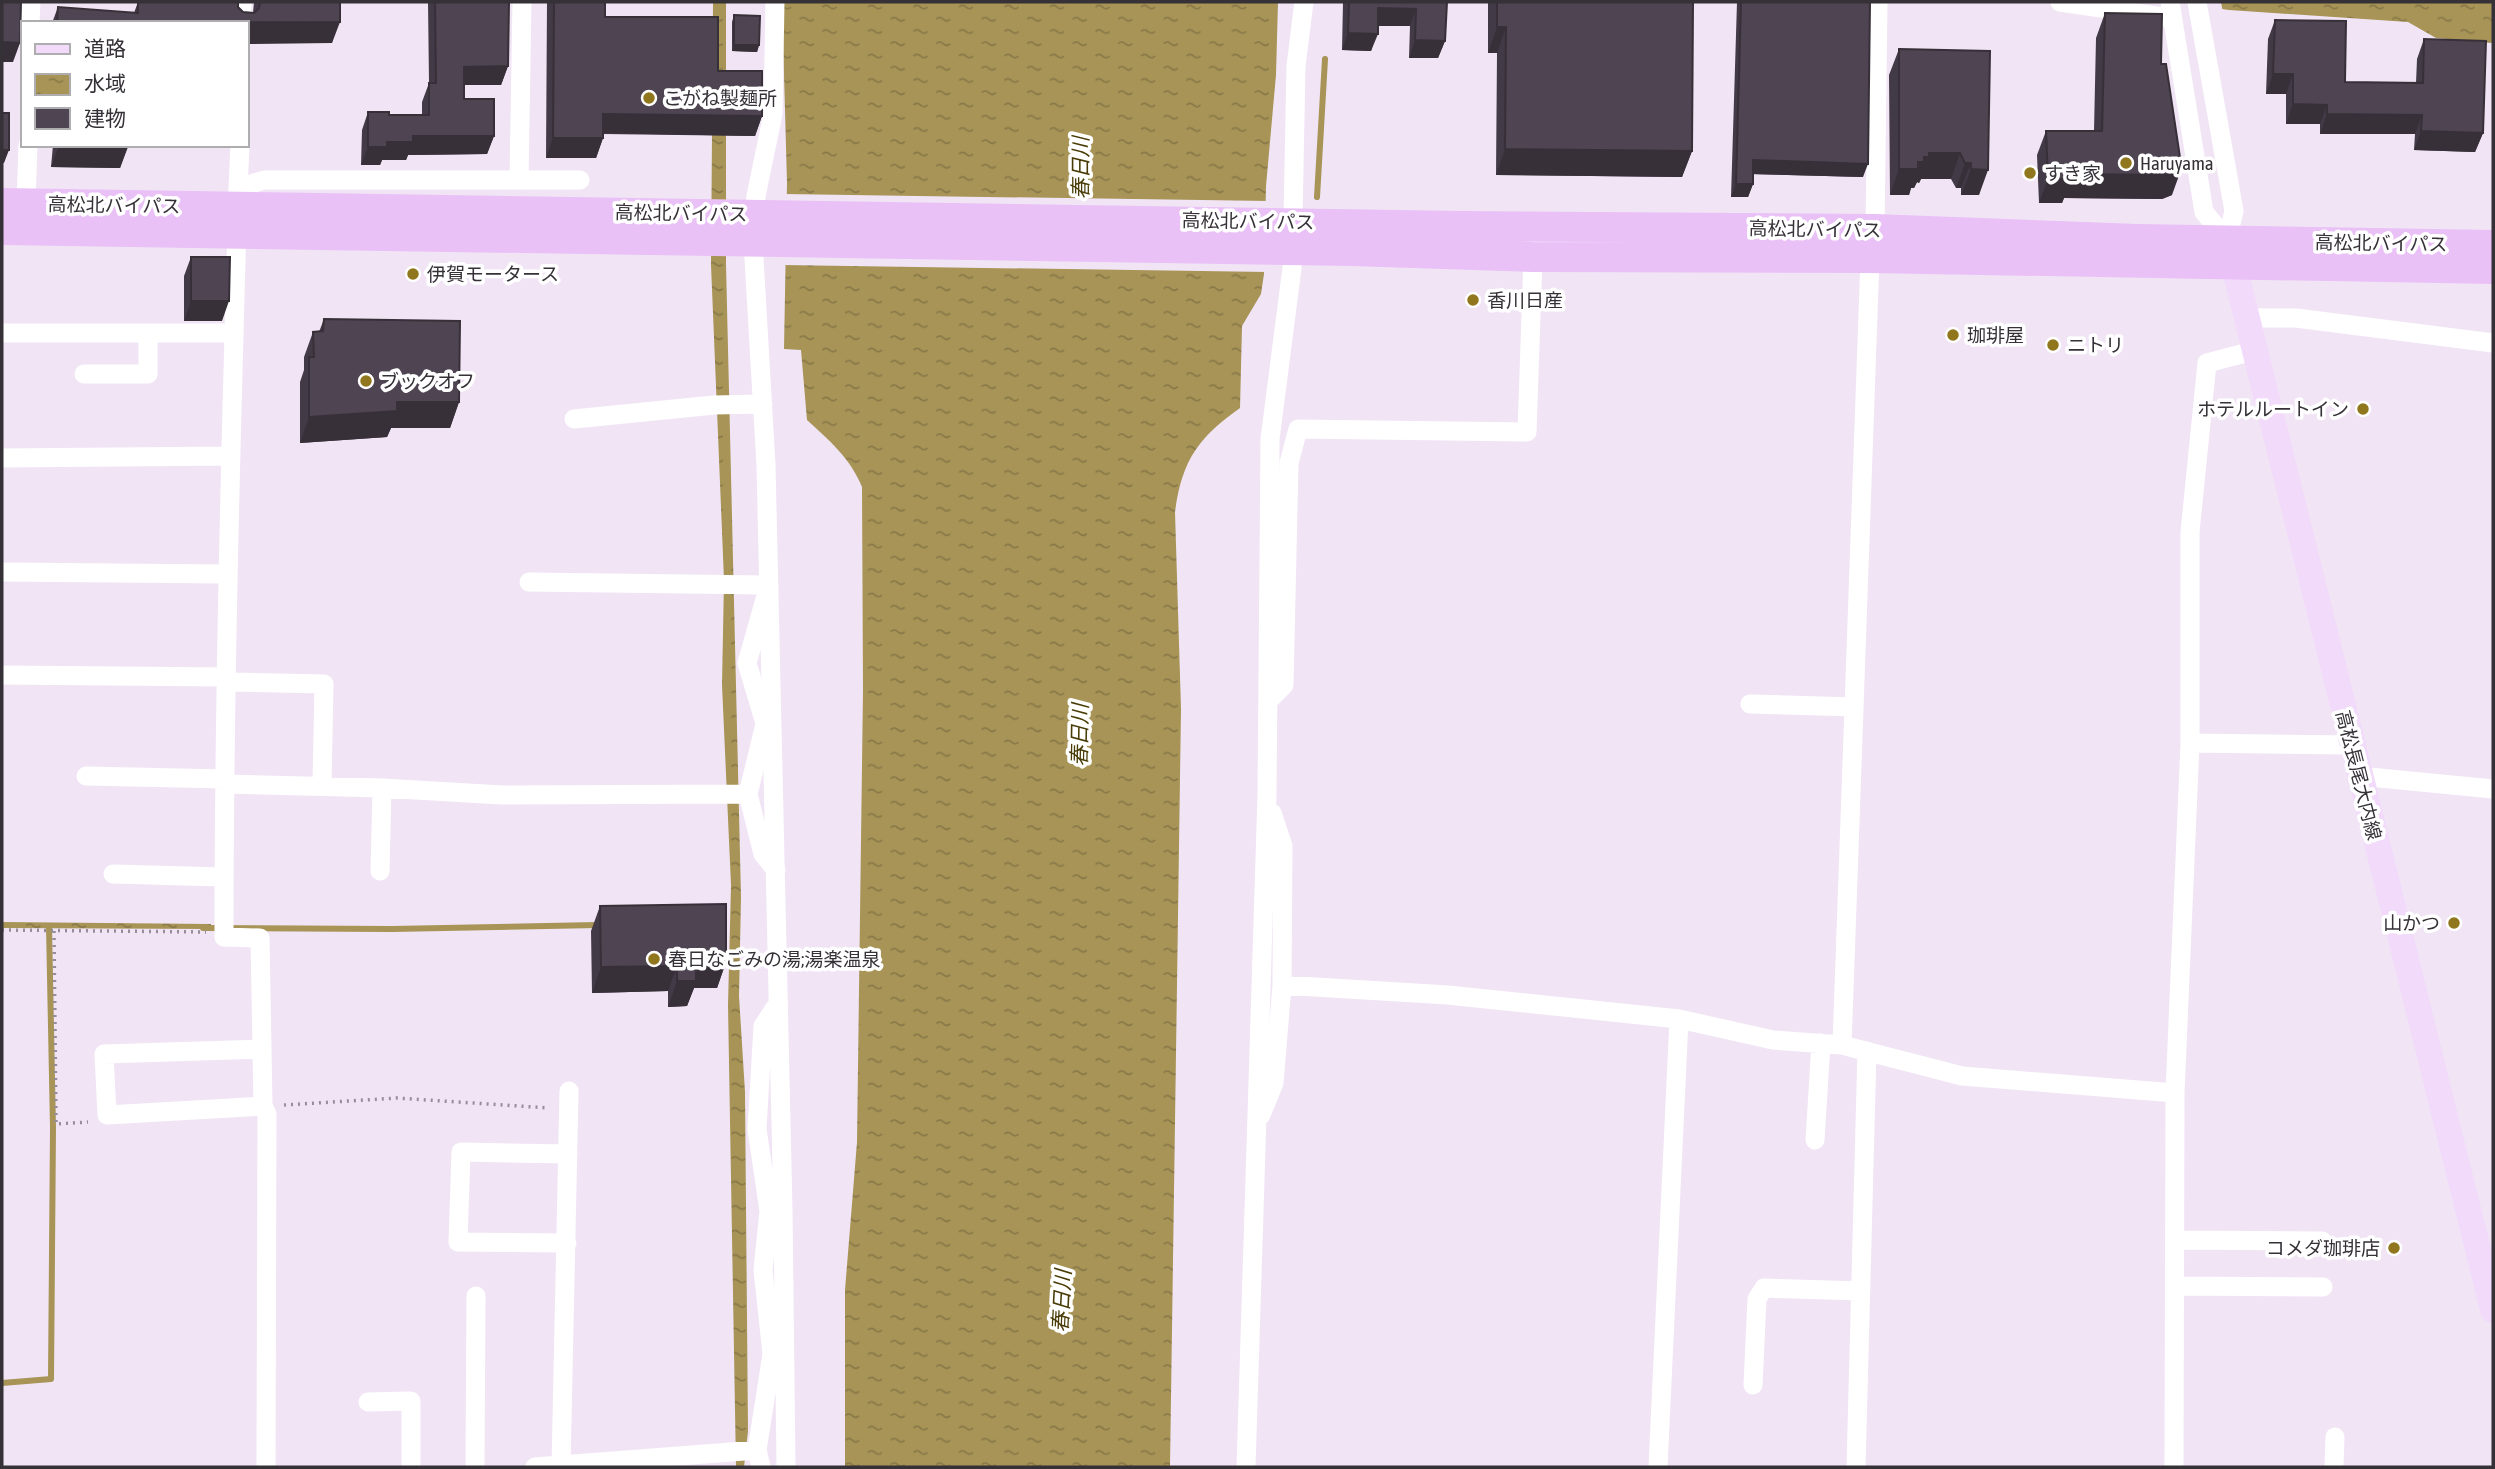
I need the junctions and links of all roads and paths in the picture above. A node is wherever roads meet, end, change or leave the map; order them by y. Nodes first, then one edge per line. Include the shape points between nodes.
1 (31, 2) edge
2 (242, 2) edge
3 (522, 2) edge
4 (775, 2) edge
5 (1304, 2) edge
6 (1878, 2) edge
7 (2060, 2) edge
8 (2171, 9) edge
9 (2199, 11) edge
10 (30, 21) edge
11 (242, 21) edge
12 (28, 147) edge
13 (240, 147) edge
14 (519, 180) junction
15 (580, 180) dead end
16 (14, 204) edge
17 (238, 209) junction
18 (740, 228) junction
19 (2, 230) edge
20 (1284, 236) junction
21 (1463, 240) junction
22 (1873, 243) junction
23 (2493, 244) edge
24 (2230, 252) junction
25 (1534, 257) junction
26 (2493, 270) edge
27 (2245, 318) junction
28 (2, 333) edge
29 (148, 333) junction
30 (233, 333) junction
31 (2493, 343) edge
32 (2253, 351) junction
33 (84, 374) dead end
34 (763, 404) junction
35 (574, 419) dead end
36 (231, 456) junction
37 (2, 458) edge
38 (2, 572) edge
39 (226, 574) junction
40 (528, 582) dead end
41 (769, 585) junction
42 (2, 675) edge
43 (226, 680) junction
44 (1268, 701) junction
45 (1750, 704) dead end
46 (1854, 707) junction
47 (769, 720) junction
48 (2190, 743) junction
49 (2351, 745) junction
50 (86, 776) dead end
51 (2359, 776) junction
52 (225, 781) junction
53 (322, 786) junction
54 (382, 788) junction
55 (2493, 789) edge
56 (748, 794) junction
57 (1267, 795) junction
58 (776, 870) junction
59 (380, 871) dead end
60 (113, 874) dead end
61 (222, 877) junction
62 (224, 927) junction
63 (2, 930) edge
64 (54, 931) junction
65 (1282, 985) junction
66 (1679, 1019) junction
67 (1821, 1044) junction
68 (1842, 1045) junction
69 (261, 1049) junction
70 (1867, 1052) junction
71 (2175, 1093) junction
72 (569, 1100) joint
73 (262, 1106) junction
74 (107, 1115) junction
75 (1257, 1125) junction
76 (1815, 1140) dead end
77 (568, 1154) junction
78 (2175, 1240) junction
79 (2322, 1241) dead end
80 (567, 1243) junction
81 (2175, 1286) junction
82 (2323, 1287) dead end
83 (1861, 1291) junction
84 (476, 1296) dead end
85 (2493, 1310) edge
86 (778, 1354) junction
87 (1753, 1385) dead end
88 (368, 1402) dead end
89 (2335, 1437) dead end
90 (759, 1459) edge
91 (561, 1466) edge
92 (266, 1467) edge
93 (411, 1467) edge
94 (475, 1467) edge
95 (535, 1467) edge
96 (786, 1467) edge
97 (1246, 1467) edge
98 (1658, 1467) edge
99 (1856, 1467) edge
100 (2175, 1467) edge
101 (2334, 1467) edge

1 - 10 street
2 - 11 street
3 - 14 street
4 - 18 street via 773,114
5 - 20 street
6 - 22 street
7 - 8 street
8 - 9 street
8 - 24 street via 2204,212
9 - 24 street via 2234,211
12 - 16 street
13 - 17 street
14 - 15 street
14 - 17 street via 264,180
16 - 17 highway, 高松北バイパス
17 - 18 highway, 高松北バイパス
17 - 19 highway, 高松北バイパス
17 - 30 street
18 - 20 highway, 高松北バイパス
18 - 34 street
20 - 21 highway, 高松北バイパス
20 - 44 street via 1269,439
21 - 22 highway, 高松北バイパス
21 - 25 highway, 高松北バイパス
22 - 24 highway, 高松北バイパス
22 - 25 highway, 高松北バイパス
22 - 46 street
23 - 24 highway, 高松北バイパス
24 - 26 highway, 高松北バイパス
24 - 27 main road, 高松長尾大内線
25 - 44 street via 1527,432 1298,429 1289,463 1284,685
27 - 31 street via 2295,318
27 - 32 main road, 高松長尾大内線
28 - 29 street
29 - 30 street
29 - 33 street via 148,374
30 - 36 street
32 - 48 street via 2207,363 2190,532
32 - 49 main road, 高松長尾大内線
34 - 35 street
34 - 41 street
36 - 37 street
36 - 39 street
38 - 39 street
39 - 43 street
40 - 41 street
41 - 47 street
42 - 43 street
43 - 52 street
43 - 53 street via 324,684
44 - 57 street
45 - 46 street
46 - 68 street
47 - 56 street
47 - 58 street
48 - 49 street
48 - 71 street
49 - 51 main road, 高松長尾大内線
50 - 52 street
51 - 55 street
51 - 85 main road, 高松長尾大内線
52 - 53 street
52 - 61 street
53 - 54 street
54 - 56 street via 502,795
54 - 59 street
56 - 58 street via 763,854
57 - 65 street via 1283,846
57 - 75 street
58 - 86 street
60 - 61 street
61 - 62 street
62 - 64 path
62 - 69 street via 224,937 260,938
63 - 64 path
64 - 74 path via 56,1124 102,1121
65 - 66 street via 1448,995
65 - 75 street via 1274,1083
66 - 67 street via 1773,1040
66 - 98 street
67 - 68 street
67 - 76 street
68 - 70 street
69 - 73 street
69 - 74 street via 104,1054
70 - 71 street via 1962,1076
70 - 83 street
71 - 78 street
72 - 73 path via 397,1098
72 - 77 street
73 - 74 street
73 - 92 street via 267,1114
75 - 97 street
77 - 80 street
77 - 80 street via 461,1152 458,1242
78 - 79 street
78 - 81 street
80 - 91 street
81 - 82 street
81 - 100 street
83 - 87 street via 1765,1288 1757,1299
83 - 99 street
84 - 94 street
86 - 90 street
86 - 96 street
88 - 93 street via 411,1401
89 - 101 street
90 - 91 street via 729,1452
91 - 95 street

